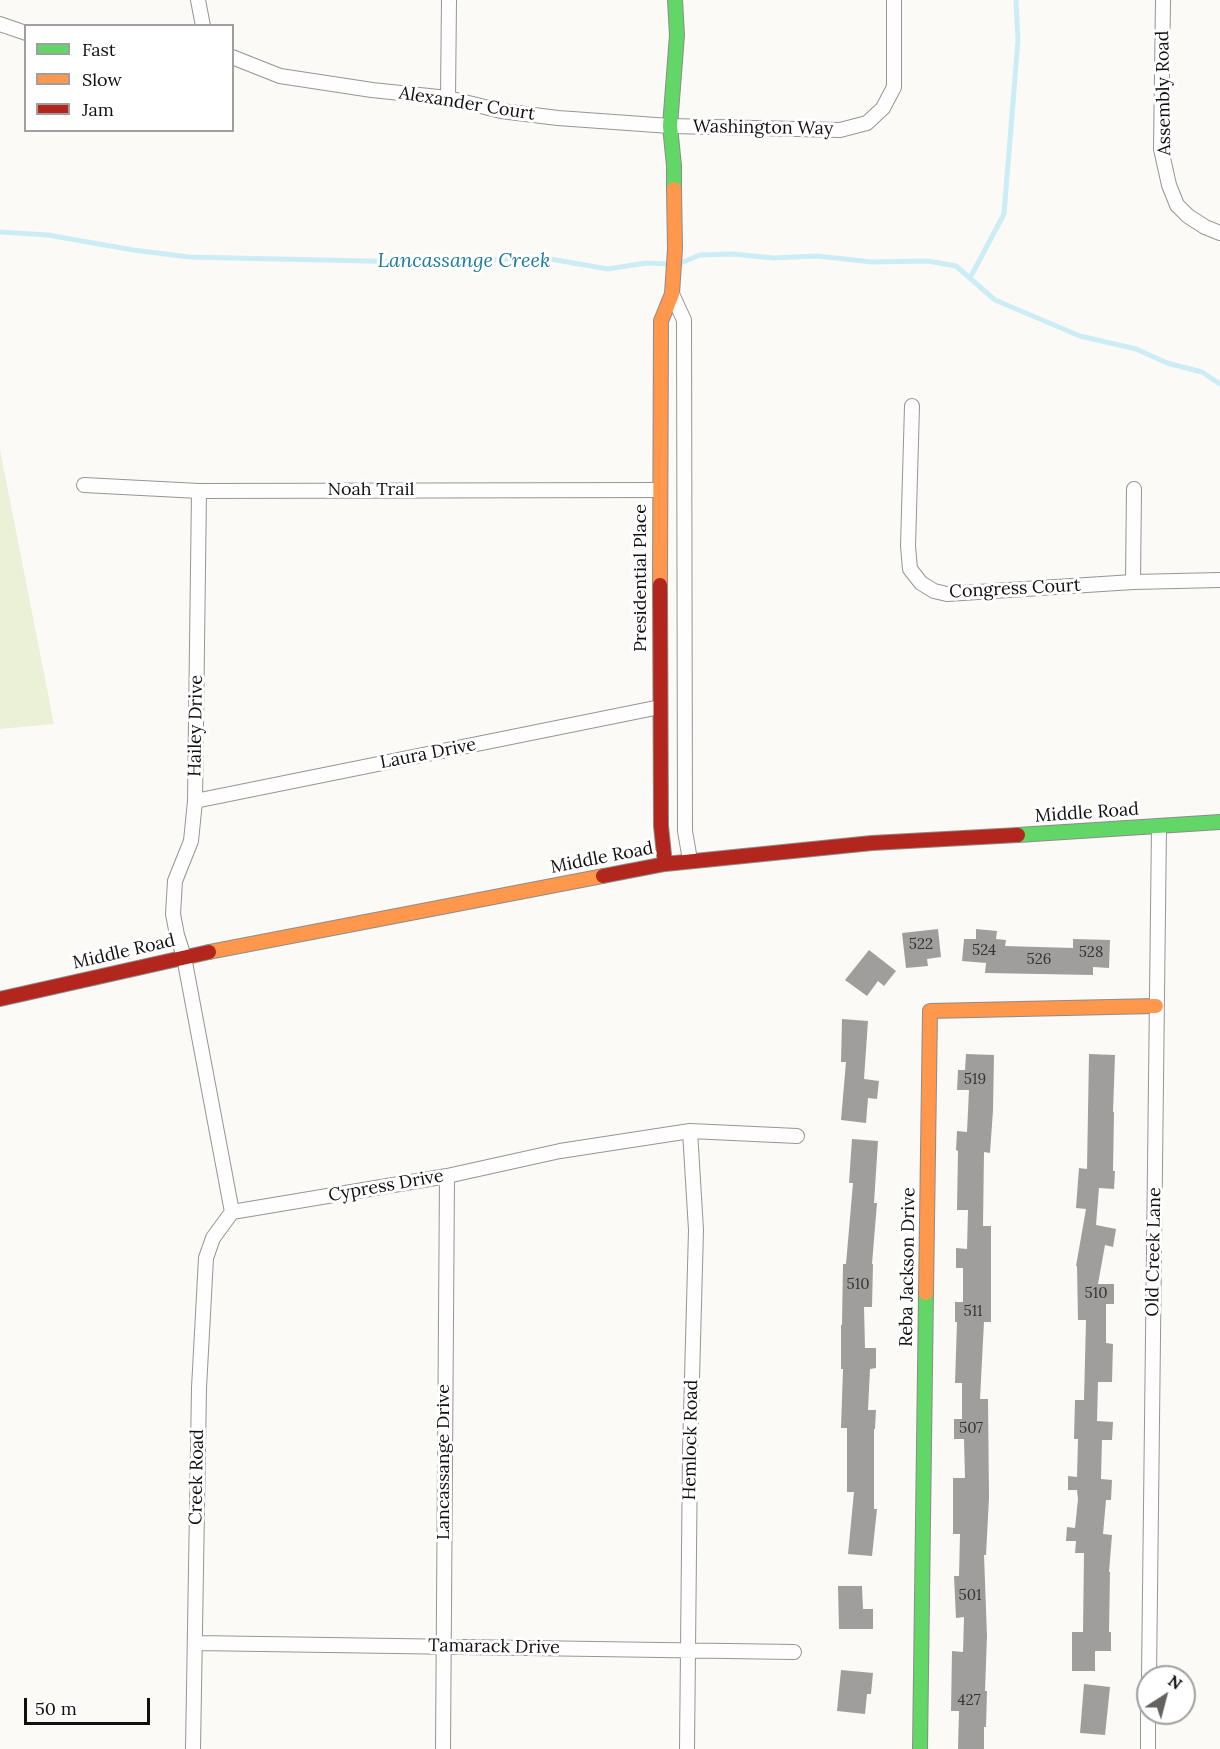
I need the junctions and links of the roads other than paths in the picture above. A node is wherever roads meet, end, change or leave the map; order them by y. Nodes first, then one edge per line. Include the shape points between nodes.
1 (198, 0) edge
2 (449, 0) edge
3 (675, 0) edge
4 (894, 0) edge
5 (1163, 0) edge
6 (0, 24) edge
7 (203, 24) edge
8 (24, 32) edge
9 (234, 58) edge
10 (448, 98) junction
11 (670, 126) junction
12 (1220, 233) edge
13 (672, 294) junction
14 (912, 406) dead end
15 (84, 485) dead end
16 (1134, 489) dead end
17 (658, 490) junction
18 (199, 491) junction
19 (1220, 580) edge
20 (1133, 582) junction
21 (660, 707) junction
22 (195, 801) junction
23 (1220, 822) edge
24 (1159, 826) junction
25 (690, 860) junction
26 (664, 864) junction
27 (184, 957) junction
28 (0, 999) edge
29 (1156, 1006) junction
30 (690, 1131) junction
31 (797, 1136) dead end
32 (447, 1176) junction
33 (232, 1212) junction
34 (195, 1643) junction
35 (443, 1646) junction
36 (689, 1650) junction
37 (794, 1652) dead end
38 (1149, 1665) edge
39 (1148, 1725) edge
40 (193, 1749) edge
41 (443, 1749) edge
42 (687, 1749) edge
43 (920, 1749) edge
44 (1148, 1749) edge

1 - 7 street
2 - 10 street
3 - 11 street, Presidential Place via 677,35
4 - 11 street, Washington Way via 894,87 883,108 867,123 840,130
5 - 12 street, Assembly Road via 1161,149 1169,185 1177,205 1188,216
6 - 8 street
9 - 10 street, Alexander Court via 280,76
10 - 11 street, Alexander Court via 501,111
11 - 13 street, Presidential Place via 675,248
13 - 17 street, Presidential Place via 662,321
13 - 25 street, Presidential Place via 684,321 685,831
14 - 20 street, Congress Court via 908,546 910,569 921,583 946,594
15 - 18 street, Noah Trail
16 - 20 street
17 - 18 street, Noah Trail
17 - 21 street, Presidential Place
18 - 22 street, Hailey Drive
19 - 20 street, Congress Court
21 - 22 street, Laura Drive
21 - 26 street, Presidential Place
22 - 27 street, Hailey Drive via 191,841 175,881 173,914
23 - 24 street, Middle Road
24 - 25 street, Middle Road via 872,843
24 - 29 street, Old Creek Lane
25 - 26 street, Middle Road
26 - 27 street, Middle Road
27 - 28 street, Middle Road
27 - 33 street
29 - 38 street, Old Creek Lane
29 - 43 street, Reba Jackson Drive via 930,1011
30 - 31 street, Cypress Drive
30 - 32 street, Cypress Drive via 560,1151
30 - 36 street, Hemlock Road via 696,1230
32 - 33 street, Cypress Drive
32 - 35 street, Lancassange Drive
33 - 34 street, Creek Road via 213,1238 206,1258 199,1388
34 - 35 street, Tamarack Drive
34 - 40 street, Creek Road
35 - 36 street, Tamarack Drive
35 - 41 street, Lancassange Drive
36 - 37 street, Tamarack Drive
36 - 42 street, Hemlock Road
39 - 44 street

